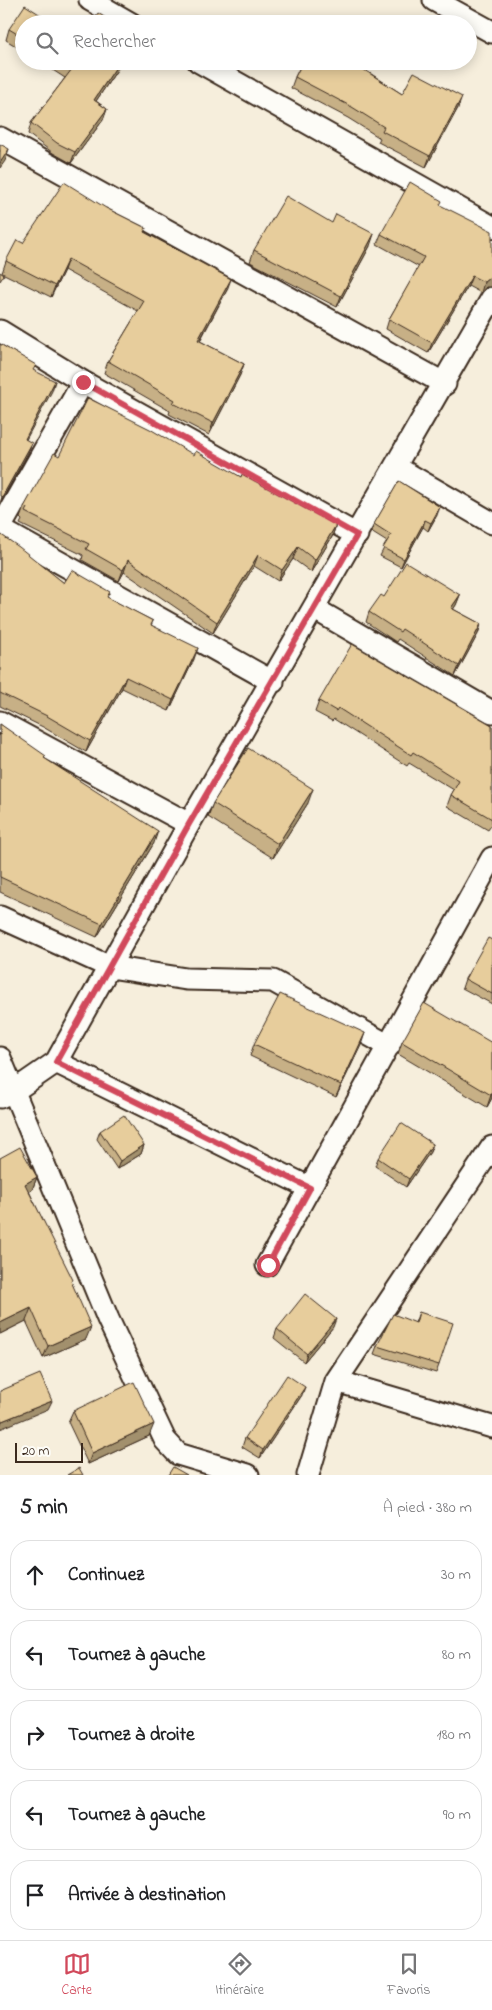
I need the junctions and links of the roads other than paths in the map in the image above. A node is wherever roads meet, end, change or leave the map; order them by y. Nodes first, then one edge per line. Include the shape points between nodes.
1 (90, 0) edge
2 (434, 0) edge
3 (116, 15) edge
4 (461, 15) edge
5 (477, 24) edge
6 (492, 32) edge
7 (214, 70) edge
8 (0, 138) edge
9 (492, 227) edge
10 (492, 298) edge
11 (486, 324) edge
12 (0, 331) edge
13 (83, 382) junction
14 (445, 384) junction
15 (396, 467) junction
16 (492, 523) edge
17 (0, 529) edge
18 (357, 535) junction
19 (315, 609) junction
20 (273, 682) junction
21 (492, 712) edge
22 (0, 722) edge
23 (189, 824) junction
24 (492, 858) edge
25 (0, 917) edge
26 (110, 967) junction
27 (388, 1046) junction
28 (0, 1058) edge
29 (56, 1062) junction
30 (7, 1094) edge
31 (492, 1147) edge
32 (310, 1188) junction
33 (268, 1265) dead end
34 (336, 1381) junction
35 (492, 1427) edge
36 (248, 1475) edge
37 (308, 1475) edge

1 - 3 street
2 - 4 street
5 - 6 street
7 - 9 street
8 - 14 street
10 - 11 street
11 - 14 street
12 - 13 street
13 - 17 street
13 - 18 street
14 - 15 street
15 - 16 street
15 - 18 street
17 - 20 street
18 - 19 street
19 - 20 street
19 - 21 street
20 - 23 street
22 - 23 street
23 - 26 street
24 - 27 street
25 - 26 street
26 - 27 street via 204,980 273,981
26 - 29 street
27 - 32 street
28 - 30 street
29 - 30 street
29 - 32 street
30 - 36 street via 165,1440 178,1454
31 - 34 street
32 - 33 street
34 - 35 street
34 - 37 street

